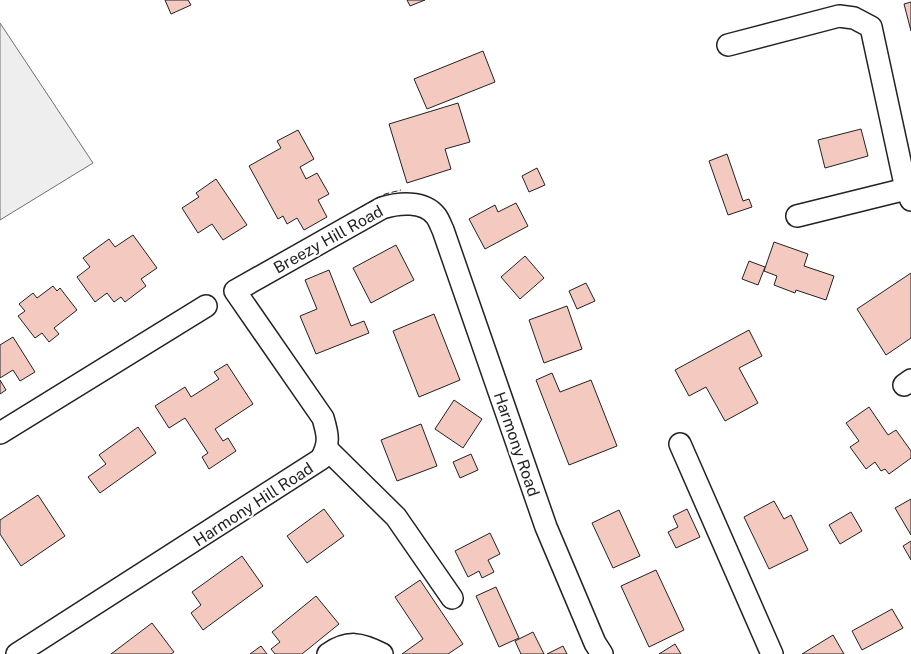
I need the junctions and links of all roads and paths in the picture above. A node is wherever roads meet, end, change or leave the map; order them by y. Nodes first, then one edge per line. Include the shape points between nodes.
1 (728, 44) dead end
2 (908, 194) edge
3 (797, 216) dead end
4 (443, 230) joint
5 (235, 291) joint
6 (206, 306) dead end
7 (0, 433) edge
8 (680, 444) dead end
9 (327, 449) junction
10 (452, 598) dead end
11 (28, 651) edge
12 (328, 654) edge
13 (382, 654) edge
14 (602, 654) edge
15 (772, 654) edge

1 - 2 street via 839,16 854,18 871,27
2 - 3 street
4 - 5 street, Breezy Hill Road via 435,214 421,206 396,204 382,208
4 - 14 street, Harmony Road via 546,528
5 - 9 street, Harmony Hill Road via 323,418 328,434
6 - 7 street
8 - 15 street
9 - 10 street via 396,517
9 - 11 street, Harmony Hill Road via 321,459 304,472
12 - 13 street via 357,643

